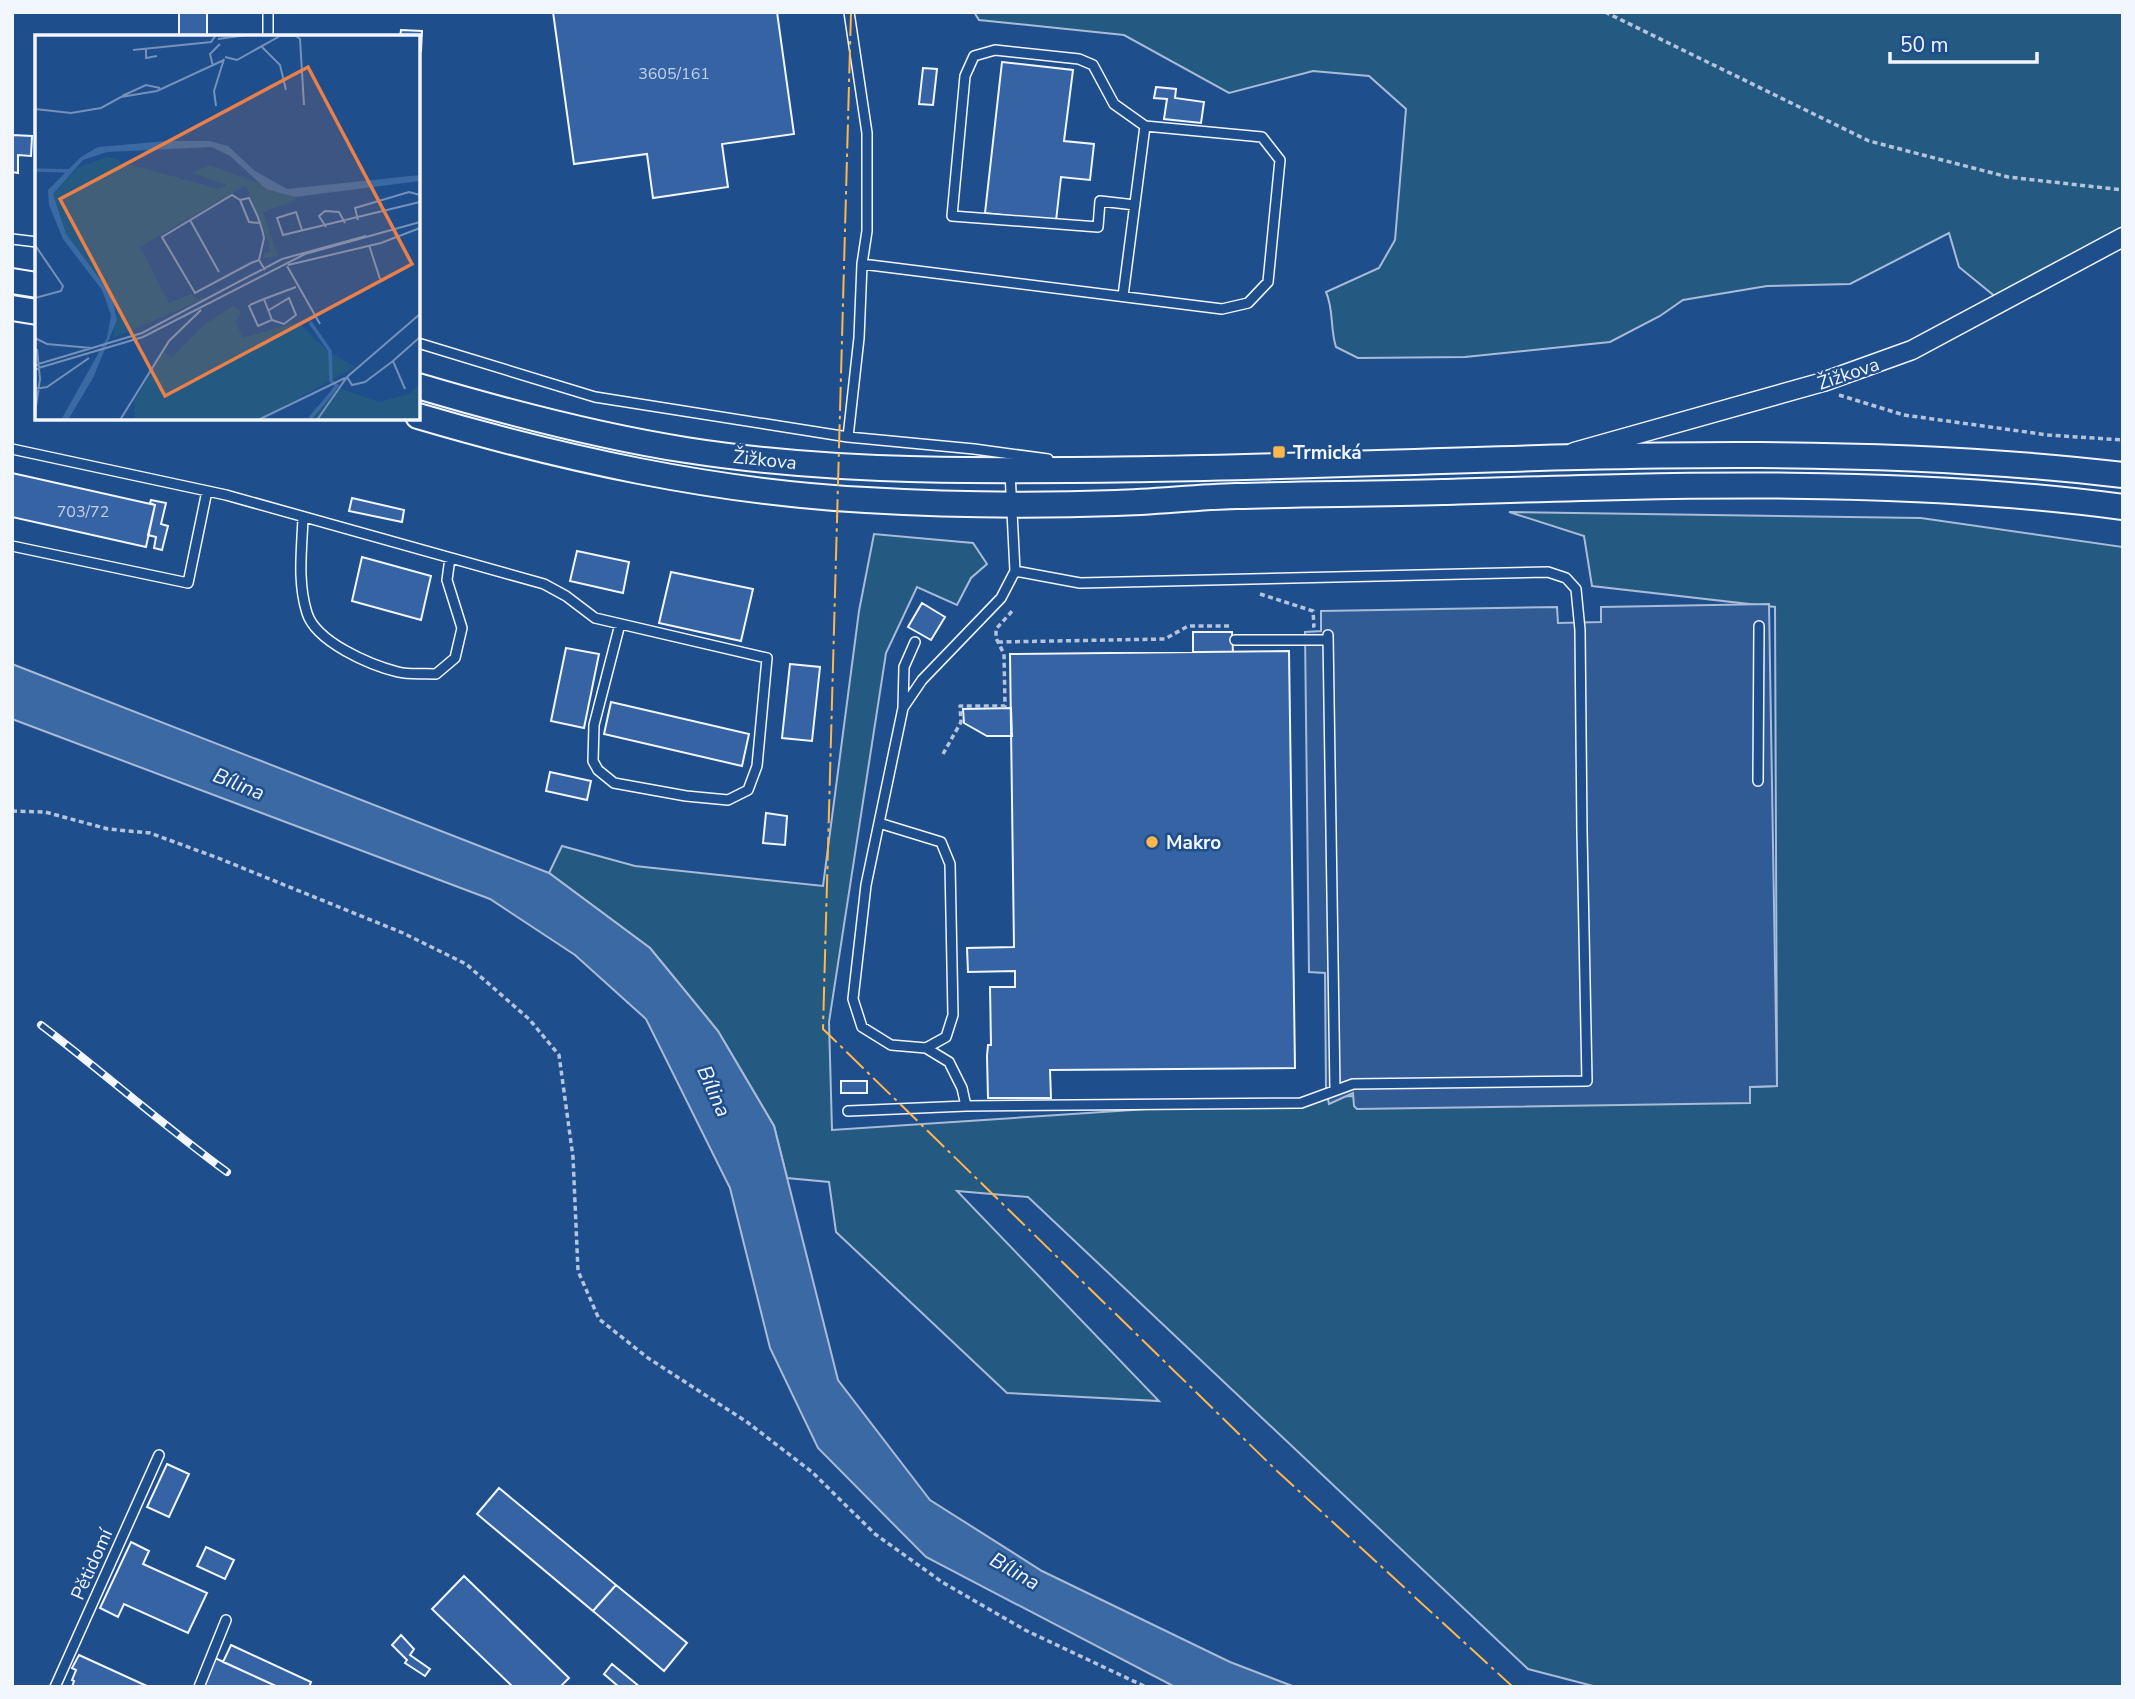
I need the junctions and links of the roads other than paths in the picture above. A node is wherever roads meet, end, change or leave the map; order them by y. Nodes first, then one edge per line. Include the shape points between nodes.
1 (849, 12) edge
2 (268, 14) dead end
3 (268, 35) edge
4 (1145, 126) junction
5 (1135, 205) junction
6 (2123, 237) edge
7 (12, 239) edge
8 (35, 242) edge
9 (862, 264) junction
10 (12, 281) edge
11 (35, 285) edge
12 (1123, 296) junction
13 (12, 308) edge
14 (35, 312) edge
15 (420, 344) edge
16 (420, 387) edge
17 (420, 417) edge
18 (848, 437) junction
19 (12, 449) edge
20 (1554, 458) junction
21 (1119, 469) junction
22 (1010, 470) junction
23 (2123, 475) edge
24 (207, 491) junction
25 (1012, 505) junction
26 (2123, 508) edge
27 (303, 517) junction
28 (12, 546) edge
29 (450, 558) junction
30 (1015, 571) junction
31 (620, 624) junction
32 (1759, 626) dead end
33 (1236, 640) dead end
34 (915, 642) dead end
35 (903, 708) junction
36 (1758, 781) dead end
37 (879, 823) junction
38 (926, 1048) junction
39 (1335, 1090) junction
40 (965, 1106) junction
41 (848, 1111) dead end
42 (159, 1455) dead end
43 (226, 1620) dead end
44 (55, 1687) edge
45 (199, 1687) edge

1 - 9 lane via 867,133 867,231
2 - 3 lane
4 - 5 lane
4 - 5 lane via 1114,104 1093,65 1079,59 995,50 975,56 965,76 952,216 1098,228 1100,201
4 - 12 lane via 1262,137 1280,160 1268,282 1248,303 1222,309
5 - 12 lane
6 - 20 street, Žižkova via 1912,350 1823,382
7 - 8 lane
9 - 12 lane
9 - 18 lane
10 - 11 main road
13 - 14 main road
15 - 18 lane, Žižkova via 595,397
16 - 22 main road, Žižkova via 620,438 687,450 861,467
17 - 25 main road, Žižkova via 682,479 862,500
18 - 21 lane, Žižkova
19 - 24 lane
20 - 21 main road, Žižkova
20 - 23 main road, Žižkova via 1898,457
21 - 22 main road, Žižkova
22 - 25 lane
24 - 27 lane
24 - 28 lane via 187,583
25 - 26 main road, Žižkova via 1551,487 1723,486 1895,489 2063,499
25 - 30 lane
27 - 29 lane
27 - 29 lane via 300,579 307,616 329,642 400,673 436,674 455,658 462,628 447,580
29 - 31 lane via 544,584 595,618
30 - 35 lane via 1001,598 922,680
30 - 39 lane via 1080,583 1548,572 1566,578 1576,589 1587,1081 1353,1084
31 - 31 lane via 767,659 757,766 748,790 728,800 686,796 614,783 598,770 593,761 594,725
32 - 36 lane
33 - 39 lane via 1328,637
34 - 35 lane via 904,667
35 - 37 lane
37 - 38 lane via 866,885 853,999 862,1027 891,1045
37 - 38 lane via 941,842 950,864 953,1015 946,1037
38 - 40 lane via 949,1062
39 - 40 lane via 1301,1102
40 - 41 lane
42 - 44 lane, Pětidomí
43 - 45 lane

